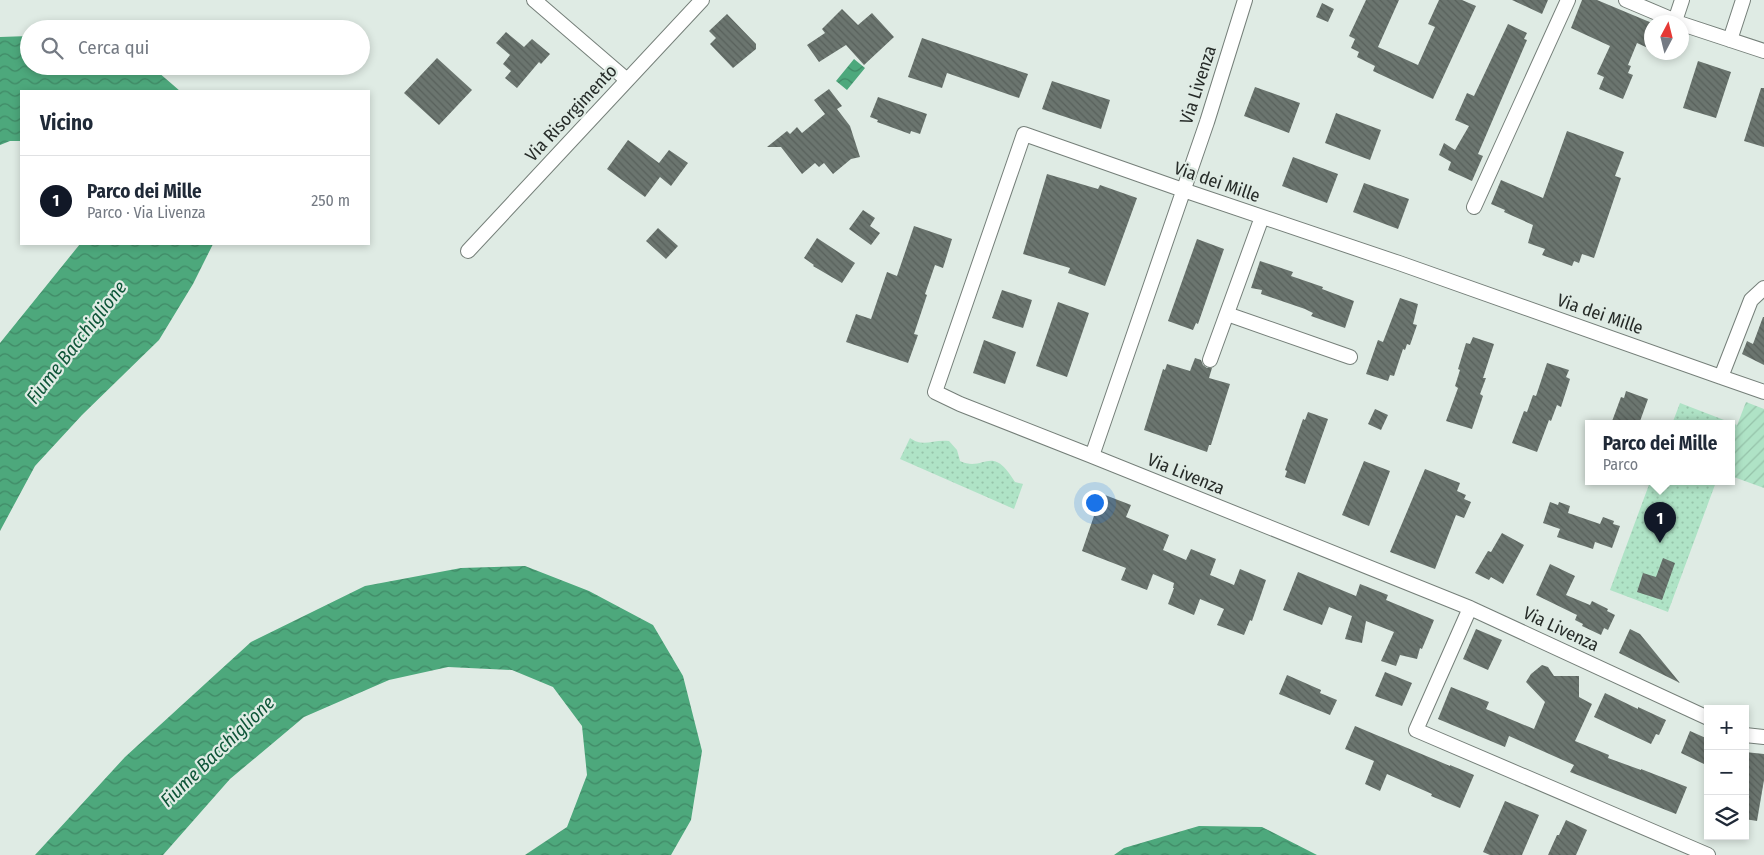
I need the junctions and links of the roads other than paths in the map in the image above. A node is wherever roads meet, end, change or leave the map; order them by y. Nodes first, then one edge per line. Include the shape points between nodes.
1 (534, 0) edge
2 (702, 0) edge
3 (1245, 0) edge
4 (1568, 0) edge
5 (1626, 0) edge
6 (1682, 0) edge
7 (1743, 0) edge
8 (1660, 15) edge
9 (1679, 15) edge
10 (1689, 27) edge
11 (1730, 40) junction
12 (1764, 51) edge
13 (627, 80) junction
14 (1183, 190) junction
15 (1474, 208) dead end
16 (1262, 217) junction
17 (468, 251) dead end
18 (1764, 288) edge
19 (1227, 314) junction
20 (1350, 357) dead end
21 (1210, 360) dead end
22 (1721, 377) junction
23 (1764, 392) edge
24 (1092, 456) junction
25 (1470, 608) junction
26 (1704, 716) edge
27 (1749, 735) edge
28 (1764, 737) edge
29 (1708, 855) edge

1 - 13 street
2 - 13 street, Via Risorgimento
3 - 14 street, Via Livenza
4 - 15 street
5 - 8 street
6 - 9 street
7 - 11 street
10 - 11 street
11 - 12 street
13 - 17 street, Via Risorgimento
14 - 16 street, Via dei Mille
14 - 24 street, Via Livenza
14 - 24 street, Via dei Mille via 1024,134 938,383 935,392 943,396
16 - 19 street
16 - 22 street, Via dei Mille
18 - 22 street via 1751,300
19 - 20 street
19 - 21 street
22 - 23 street, Via dei Mille
24 - 25 street, Via Livenza
25 - 26 street, Via Livenza
25 - 29 street via 1416,730
27 - 28 street

